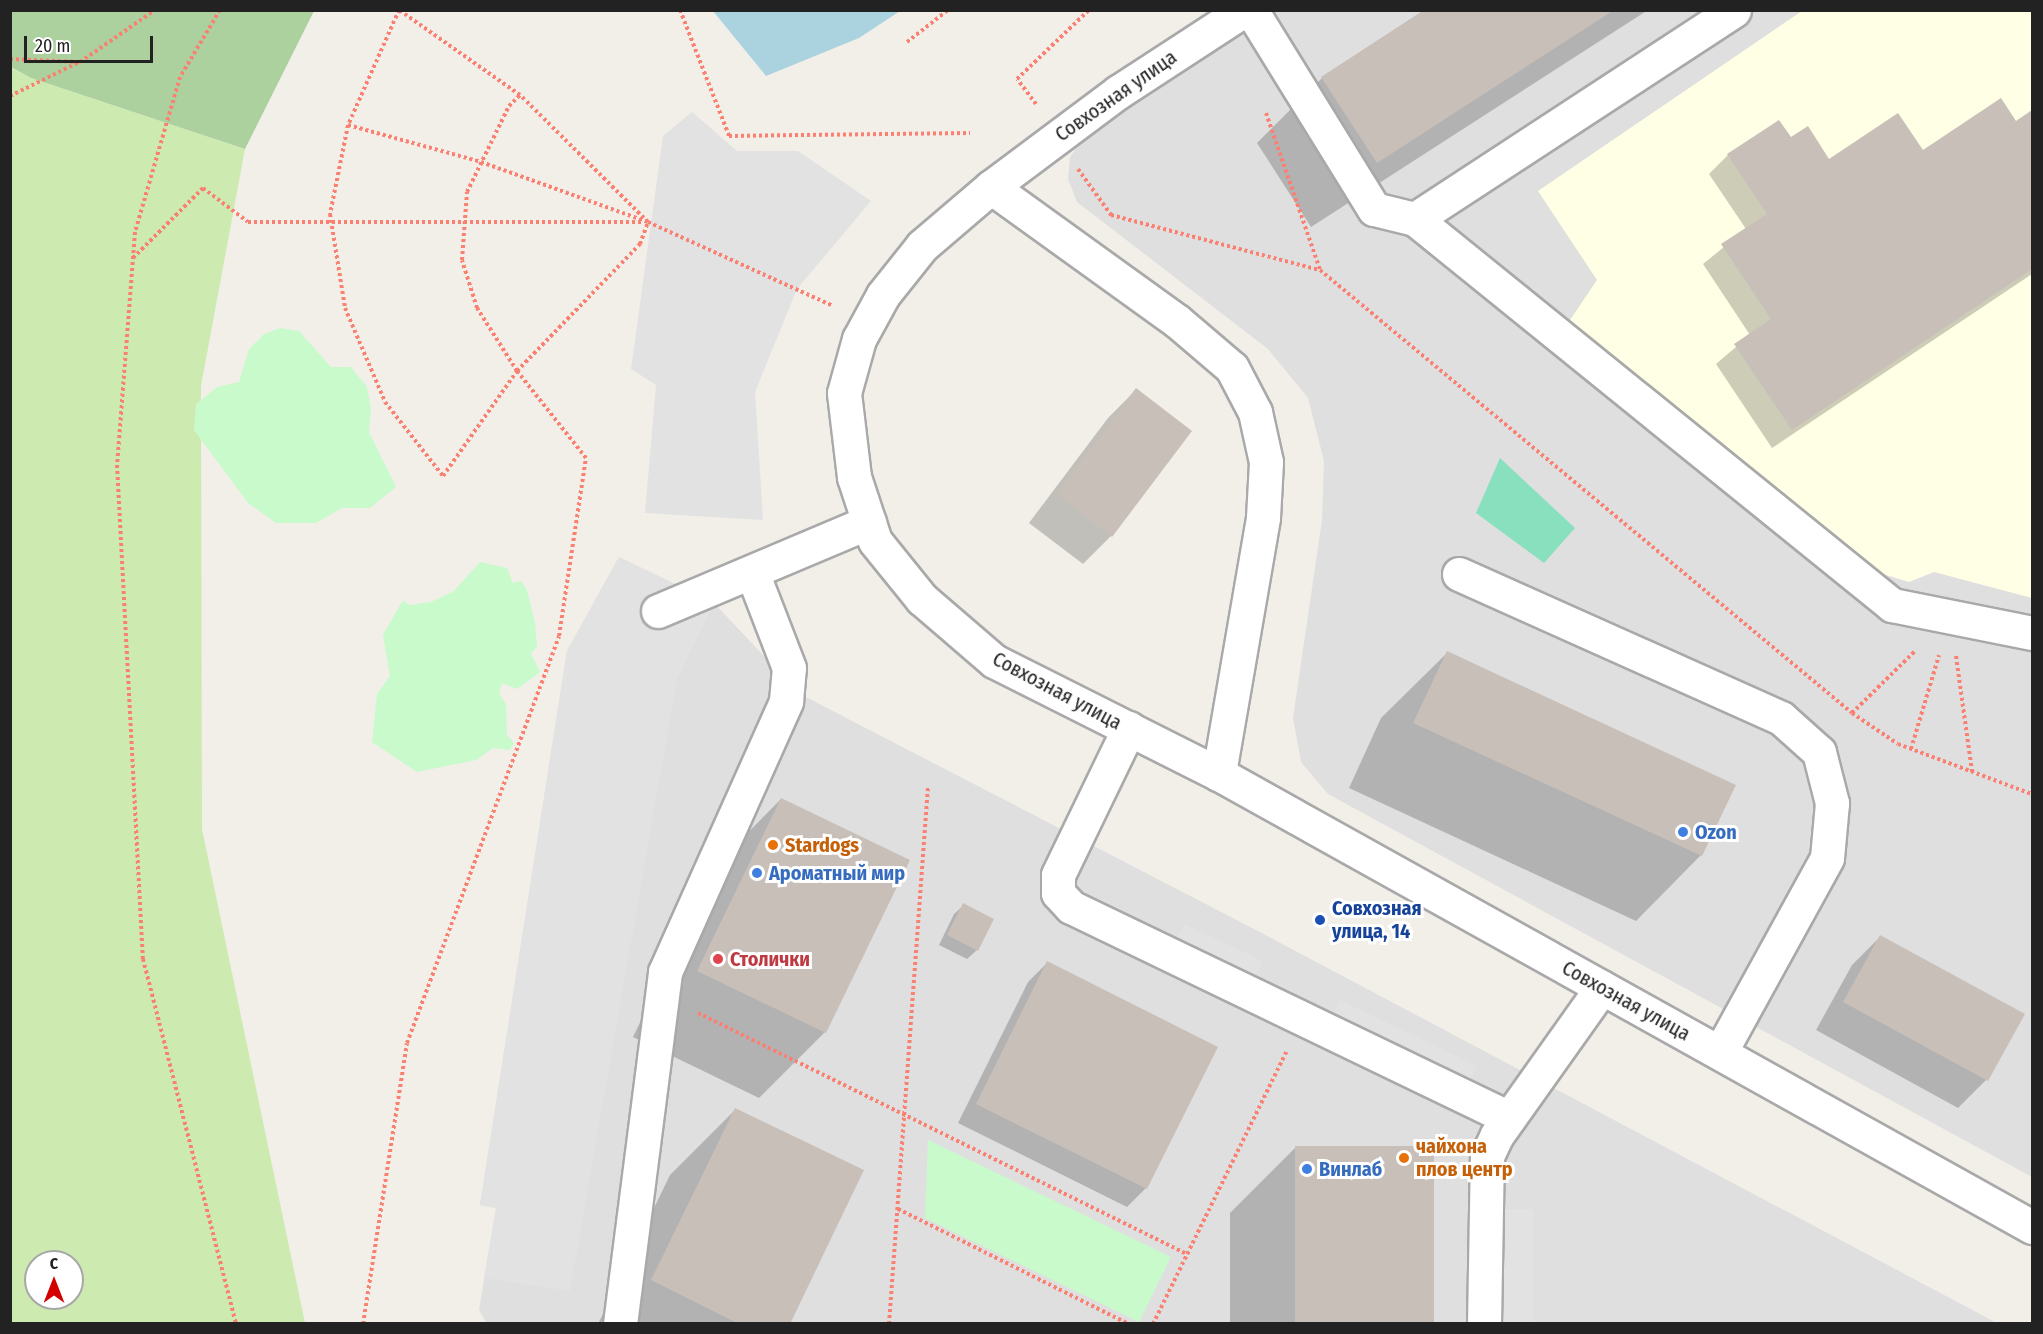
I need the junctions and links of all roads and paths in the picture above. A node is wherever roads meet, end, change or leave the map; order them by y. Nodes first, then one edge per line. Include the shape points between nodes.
1 (155, 10) edge
2 (220, 10) edge
3 (399, 10) edge
4 (680, 10) edge
5 (948, 10) edge
6 (1089, 10) edge
7 (1244, 10) edge
8 (1251, 10) edge
9 (1734, 10) edge
10 (907, 42) dead end
11 (10, 59) edge
12 (80, 62) junction
13 (520, 95) junction
14 (10, 96) edge
15 (1264, 108) dead end
16 (1043, 112) dead end
17 (348, 125) junction
18 (970, 133) dead end
19 (481, 162) junction
20 (1077, 167) dead end
21 (991, 187) junction
22 (1415, 219) junction
23 (465, 220) junction
24 (332, 222) junction
25 (648, 222) junction
26 (133, 258) junction
27 (1320, 270) junction
28 (869, 322) junction
29 (517, 371) junction
30 (869, 522) junction
31 (752, 572) junction
32 (1459, 574) dead end
33 (658, 611) dead end
34 (1950, 616) junction
35 (2032, 633) edge
36 (1852, 713) junction
37 (1129, 728) junction
38 (1911, 749) junction
39 (1972, 772) junction
40 (1219, 774) junction
41 (928, 787) dead end
42 (2032, 794) edge
43 (1602, 987) junction
44 (662, 996) junction
45 (1302, 1018) junction
46 (1720, 1053) junction
47 (904, 1114) junction
48 (1509, 1118) junction
49 (898, 1209) junction
50 (2032, 1227) edge
51 (1187, 1254) junction
52 (236, 1323) edge
53 (363, 1323) edge
54 (621, 1323) edge
55 (889, 1323) edge
56 (1129, 1323) edge
57 (1153, 1323) edge
58 (1484, 1323) edge

1 - 12 path
2 - 26 path via 180,77 135,232
3 - 13 path
3 - 17 path
4 - 18 path via 729,136
5 - 10 path
6 - 16 path via 1017,79
7 - 21 street, Совхозная улица via 1118,92
8 - 22 street via 1374,209
9 - 22 street
11 - 12 path
12 - 14 path
13 - 19 path via 509,106
13 - 25 path
15 - 27 path
17 - 19 path
17 - 24 path
19 - 23 path via 466,192
19 - 25 path
20 - 27 path via 1111,215
21 - 28 street, Совхозная улица via 921,246 883,295
21 - 40 street via 1185,328 1232,368 1255,412 1266,462 1263,518
22 - 34 street via 1892,605
23 - 24 path
23 - 25 path
23 - 29 path via 462,260 477,308
24 - 26 path via 248,222 202,188
24 - 29 path via 345,308 386,402 443,476
25 - 28 path
25 - 29 path via 640,244
26 - 52 path via 117,465 142,958
27 - 36 path
28 - 30 street, Совхозная улица via 844,393 854,477
29 - 53 path via 586,458 559,636 407,1043
30 - 31 street
30 - 37 street, Совхозная улица via 875,541 922,599 994,661
31 - 33 street
31 - 44 street via 789,668 786,701 665,972
32 - 46 street via 1781,718 1819,752 1832,803 1827,858
34 - 35 street
34 - 36 path
34 - 38 path
34 - 39 path
36 - 38 path
37 - 40 street, Совхозная улица
37 - 45 street via 1058,875 1058,893 1071,907
38 - 39 path
39 - 42 path
40 - 43 street, Совхозная улица
41 - 47 path
43 - 46 street, Совхозная улица
43 - 48 street
44 - 47 path
44 - 54 street
45 - 48 street
45 - 51 path
46 - 50 street, Совхозная улица
47 - 49 path
47 - 51 path
48 - 58 street via 1487,1156 1484,1179
49 - 55 path
49 - 56 path
51 - 57 path

